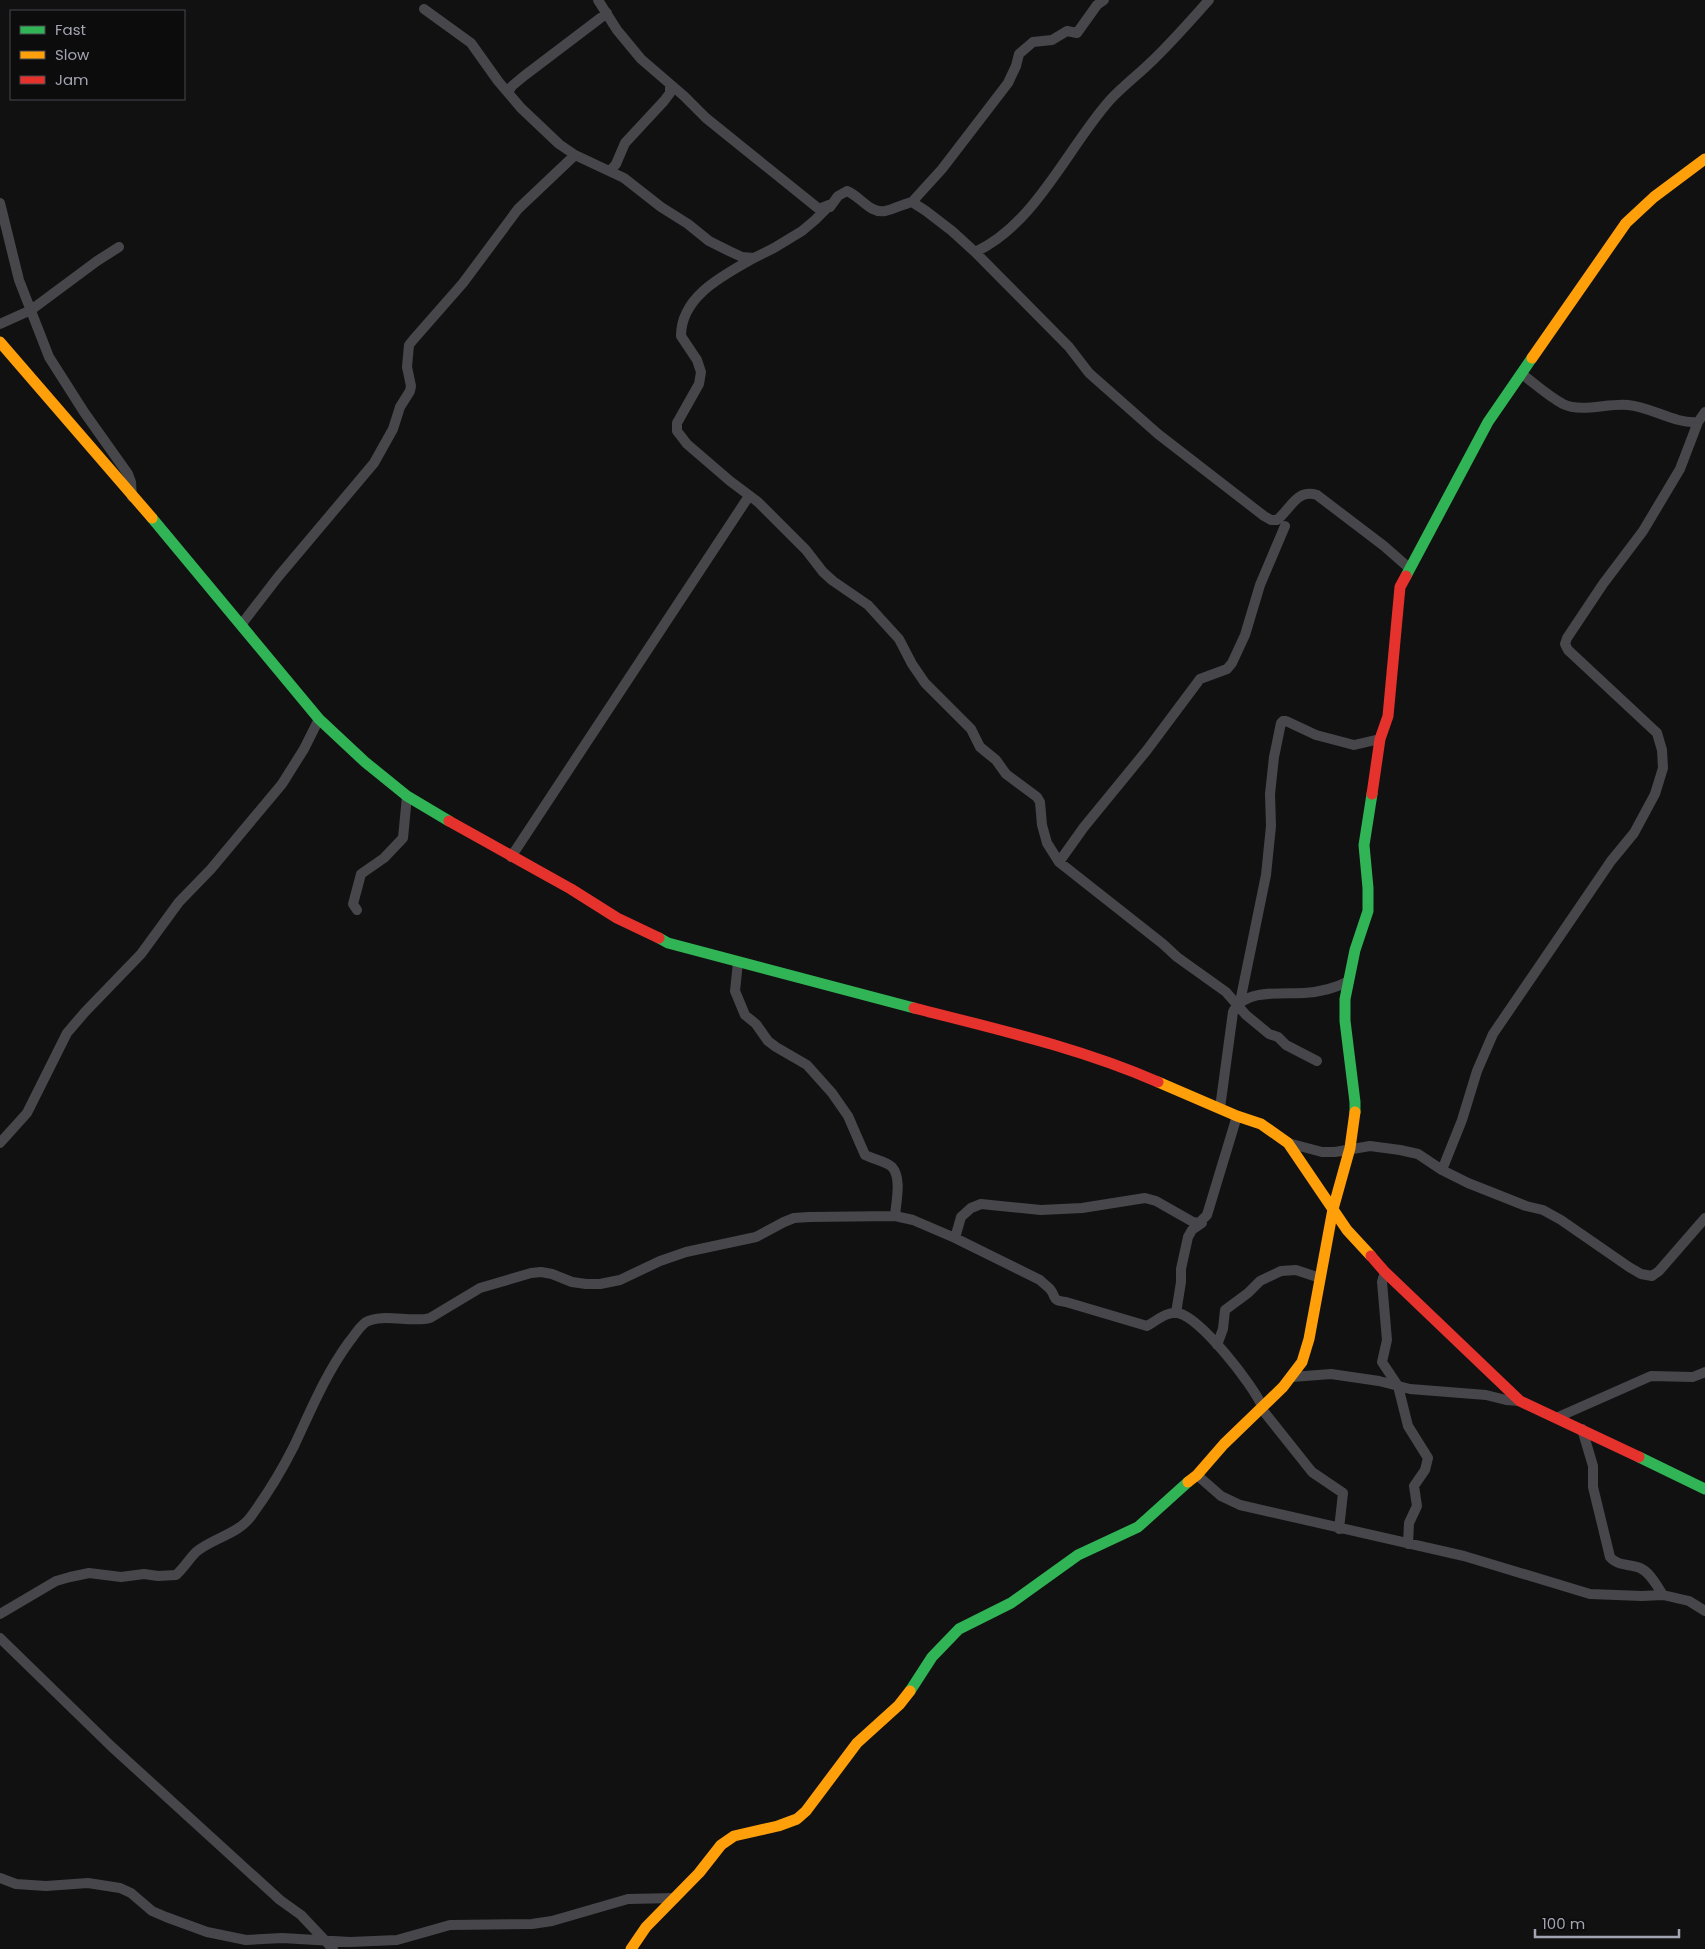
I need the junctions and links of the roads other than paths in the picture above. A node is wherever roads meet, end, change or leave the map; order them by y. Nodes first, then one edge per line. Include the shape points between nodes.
1 (598, 0) edge
2 (1104, 0) edge
3 (1210, 0) edge
4 (424, 9) dead end
5 (607, 13) junction
6 (670, 85) junction
7 (508, 92) junction
8 (575, 155) junction
9 (1705, 160) edge
10 (611, 170) junction
11 (912, 202) junction
12 (0, 203) edge
13 (830, 205) junction
14 (119, 247) dead end
15 (975, 252) junction
16 (754, 258) junction
17 (31, 310) junction
18 (0, 324) edge
19 (0, 342) edge
20 (1522, 374) junction
21 (1705, 412) edge
22 (1698, 422) junction
23 (749, 496) junction
24 (132, 497) junction
25 (1285, 526) dead end
26 (1409, 568) junction
27 (241, 625) junction
28 (319, 719) junction
29 (1380, 739) junction
30 (407, 796) junction
31 (511, 857) junction
32 (1059, 862) junction
33 (357, 910) dead end
34 (738, 962) junction
35 (1349, 981) junction
36 (1239, 1004) junction
37 (1317, 1061) dead end
38 (1220, 1108) junction
39 (1237, 1116) junction
40 (0, 1143) edge
41 (1288, 1144) junction
42 (1350, 1148) junction
43 (1442, 1170) junction
44 (1333, 1209) junction
45 (895, 1216) junction
46 (1705, 1218) edge
47 (1204, 1220) junction
48 (955, 1238) junction
49 (1385, 1272) junction
50 (1320, 1278) junction
51 (1176, 1313) junction
52 (1217, 1345) junction
53 (1705, 1372) edge
54 (1292, 1377) junction
55 (1398, 1386) junction
56 (1520, 1401) junction
57 (1262, 1407) junction
58 (1556, 1418) junction
59 (1582, 1430) junction
60 (1197, 1475) junction
61 (1705, 1489) edge
62 (1339, 1529) junction
63 (1408, 1544) junction
64 (1663, 1595) junction
65 (1705, 1611) edge
66 (0, 1614) edge
67 (0, 1638) edge
68 (0, 1878) edge
69 (675, 1898) junction
70 (322, 1939) junction
71 (333, 1949) edge
72 (631, 1949) edge

1 - 5 street
2 - 11 street via 1096,5 1077,34 1066,31 1052,40 1033,42 1019,54 1008,83 942,169
3 - 15 street via 1112,98 1038,199 998,238
4 - 7 street via 471,43
5 - 6 street via 641,59
5 - 7 street via 524,76
6 - 10 street via 670,93 625,143
6 - 13 street via 819,209
7 - 8 street via 540,128
8 - 10 street via 602,169
8 - 27 street via 518,209 463,283 413,340 407,367 410,391 374,463
9 - 20 street via 1666,186 1626,223
10 - 16 street via 709,241 742,257
11 - 13 street via 882,212 875,211 847,191
11 - 15 street
12 - 17 street via 19,280
13 - 16 street via 802,231
14 - 17 street
15 - 26 street via 1069,347 1089,374 1158,434 1264,516 1277,520 1302,493 1309,492
16 - 23 street via 719,277 693,301 684,319 682,336 698,360 701,372 699,384 677,423 677,431 688,444
17 - 18 street
17 - 24 street via 49,357 128,474
19 - 24 street
20 - 22 street via 1563,404 1576,407 1629,405 1657,411 1684,422
20 - 26 street via 1488,422
21 - 22 street
22 - 43 street via 1680,469 1666,493 1565,644 1657,733 1663,768 1655,794 1634,833 1611,861 1493,1034
23 - 31 street
23 - 32 street via 806,550 828,577 868,605 899,639 925,683 971,729 980,747 996,760 1006,774 1037,797 1047,843
24 - 27 street
25 - 32 street via 1232,663 1227,669 1200,679
26 - 29 street via 1400,586 1388,716
27 - 28 street
28 - 30 street
28 - 40 street via 282,784 179,902 141,954 67,1033 26,1113
29 - 35 street via 1364,845 1368,911
29 - 36 street via 1354,745 1281,723 1270,794 1271,826 1266,875
30 - 31 street
30 - 33 street via 405,834 384,858 360,877 352,904
31 - 34 street via 668,943
32 - 36 street
34 - 38 street via 1064,1047 1131,1070
34 - 45 street via 735,991 745,1015 768,1041 807,1065 832,1093 848,1116 865,1155 892,1167 898,1190
35 - 36 street via 1306,993 1248,997
35 - 42 street via 1345,1021 1355,1102
36 - 37 street via 1246,1015 1269,1034
36 - 38 street via 1233,1012
38 - 39 street
39 - 41 street via 1261,1124
39 - 47 street via 1216,1191
41 - 42 street via 1322,1152
41 - 44 street
42 - 43 street via 1370,1146 1418,1154
42 - 44 street
43 - 46 street via 1555,1217 1641,1274 1652,1276 1658,1271
44 - 49 street via 1347,1230
44 - 50 street
45 - 48 street
45 - 66 street via 794,1218 756,1237 686,1252 620,1280 586,1284 552,1274 531,1273 480,1288 430,1318 367,1322 322,1383 293,1448 246,1523 195,1553 176,1575 144,1574 121,1578 89,1573 70,1577 56,1581
47 - 48 street via 1193,1222 1145,1198 1082,1208 1041,1210 981,1204 962,1217
47 - 51 street via 1188,1237
48 - 51 street via 1040,1280 1057,1301 1147,1326 1167,1314
49 - 55 street via 1382,1282 1387,1346 1382,1362
49 - 56 street
50 - 52 street via 1296,1270 1260,1281 1225,1310
50 - 54 street via 1305,1357
51 - 52 street via 1194,1322
52 - 57 street via 1255,1391
53 - 58 street via 1693,1377 1651,1376
54 - 55 street via 1332,1374
54 - 57 street
55 - 56 street
55 - 63 street via 1408,1426 1428,1458 1425,1470 1414,1486 1417,1506 1408,1523
56 - 58 street
57 - 60 street
57 - 62 street via 1312,1472 1342,1493
58 - 59 street
59 - 61 street
59 - 64 street via 1593,1466 1593,1487 1610,1557 1613,1561 1641,1568
60 - 62 street via 1221,1496 1240,1505
60 - 69 street via 1138,1527 1078,1555 1011,1604 959,1629 932,1657 899,1705 857,1743 806,1811 778,1826 734,1836 721,1845
62 - 63 street
63 - 64 street via 1464,1556 1590,1594
64 - 65 street via 1689,1602
67 - 70 street via 112,1747 315,1928
68 - 70 street via 16,1884 88,1883 120,1888 166,1918 207,1932 246,1940
69 - 70 street via 628,1899 532,1924 450,1925 397,1940 350,1942
69 - 72 street via 646,1927
70 - 71 street

